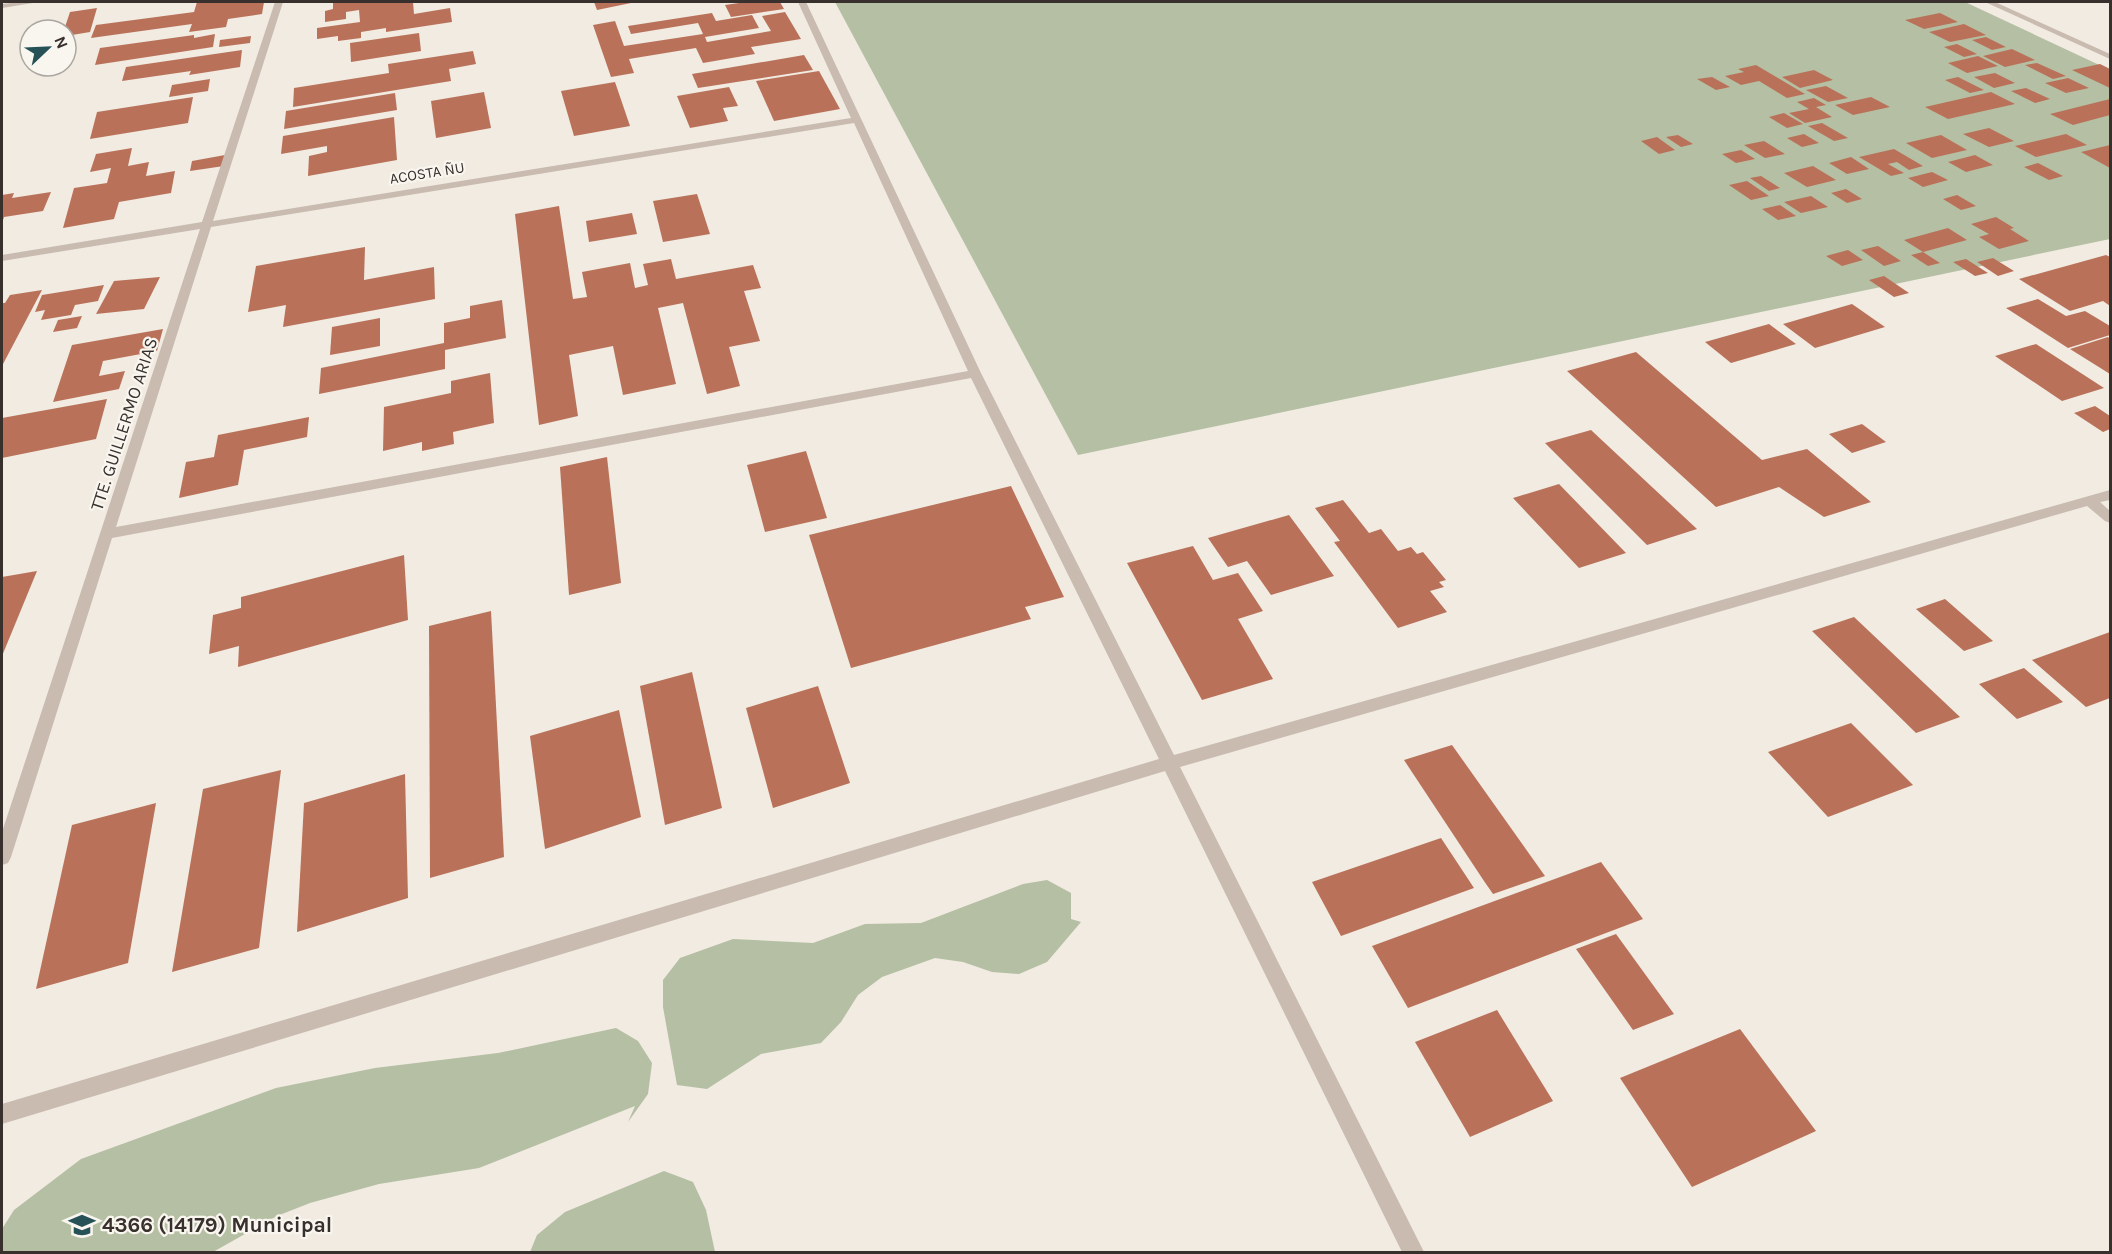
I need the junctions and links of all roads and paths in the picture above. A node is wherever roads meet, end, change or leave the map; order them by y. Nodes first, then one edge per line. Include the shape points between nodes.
1 (35, 2) edge
2 (279, 2) edge
3 (802, 2) edge
4 (1989, 2) edge
5 (2, 6) edge
6 (2110, 57) edge
7 (857, 120) junction
8 (207, 223) junction
9 (2, 258) edge
10 (975, 373) junction
11 (2110, 495) edge
12 (2090, 501) junction
13 (2110, 518) edge
14 (107, 534) junction
15 (1169, 764) junction
16 (2, 857) edge
17 (2, 1114) edge
18 (1413, 1252) edge

1 - 5 street
2 - 8 street, TTE. GUILLERMO ARIAS
3 - 7 street
4 - 6 street
7 - 8 street, ACOSTA ÑU
7 - 10 street
8 - 9 street, ACOSTA ÑU
8 - 14 street, TTE. GUILLERMO ARIAS
10 - 14 street
10 - 15 street
11 - 12 street
12 - 13 street
12 - 15 street
14 - 16 street, TTE. GUILLERMO ARIAS
15 - 17 street
15 - 18 street

